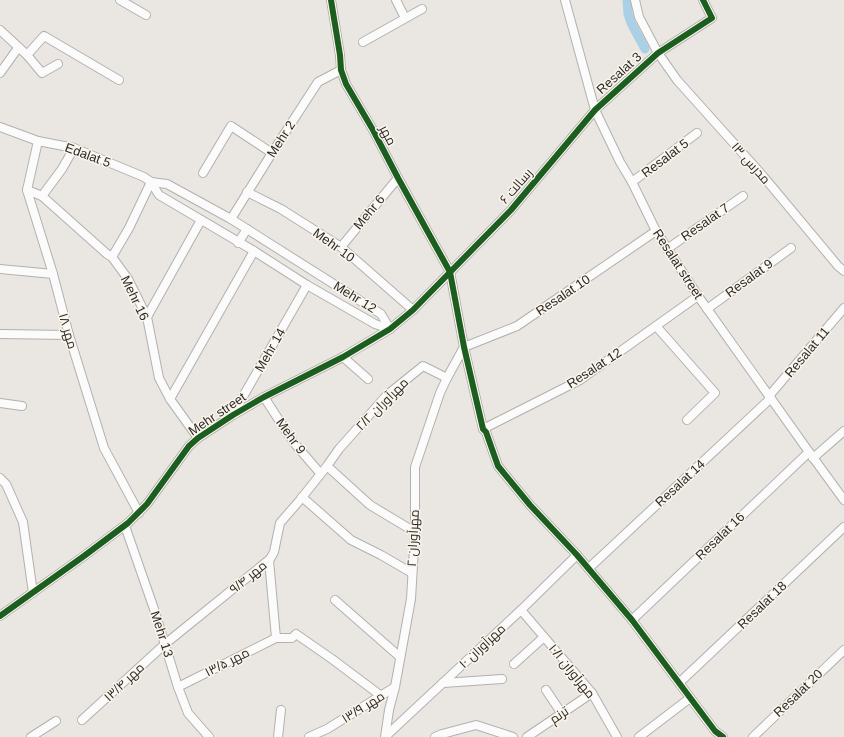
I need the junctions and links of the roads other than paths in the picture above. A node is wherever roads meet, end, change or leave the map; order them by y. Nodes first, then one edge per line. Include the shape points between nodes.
1 (120, 0) edge
2 (332, 0) edge
3 (396, 0) edge
4 (565, 0) edge
5 (635, 0) edge
6 (703, 0) edge
7 (422, 9) dead end
8 (146, 15) dead end
9 (405, 18) junction
10 (0, 30) edge
11 (364, 42) dead end
12 (18, 48) junction
13 (658, 53) junction
14 (27, 56) junction
15 (58, 64) dead end
16 (341, 70) junction
17 (0, 73) edge
18 (119, 80) dead end
19 (595, 110) junction
20 (0, 127) edge
21 (698, 133) dead end
22 (38, 141) junction
23 (74, 148) junction
24 (272, 153) junction
25 (203, 173) dead end
26 (398, 178) junction
27 (151, 182) junction
28 (632, 182) junction
29 (27, 190) junction
30 (247, 192) junction
31 (42, 196) junction
32 (743, 196) dead end
33 (231, 219) junction
34 (201, 220) junction
35 (247, 229) junction
36 (656, 231) junction
37 (238, 243) junction
38 (341, 247) junction
39 (791, 248) dead end
40 (667, 249) junction
41 (254, 251) junction
42 (112, 257) junction
43 (0, 269) edge
44 (844, 271) edge
45 (450, 272) junction
46 (52, 274) junction
47 (307, 285) junction
48 (698, 296) junction
49 (844, 308) edge
50 (707, 309) junction
51 (412, 310) junction
52 (147, 317) junction
53 (656, 326) junction
54 (390, 329) junction
55 (0, 334) edge
56 (68, 335) junction
57 (464, 347) junction
58 (343, 357) junction
59 (447, 378) junction
60 (368, 379) dead end
61 (264, 397) junction
62 (770, 397) junction
63 (170, 399) junction
64 (0, 403) edge
65 (22, 406) dead end
66 (233, 415) junction
67 (687, 420) dead end
68 (483, 429) junction
69 (844, 431) edge
70 (198, 438) junction
71 (811, 455) junction
72 (327, 466) junction
73 (320, 473) junction
74 (0, 478) edge
75 (302, 497) junction
76 (844, 500) edge
77 (138, 513) junction
78 (125, 526) junction
79 (844, 527) edge
80 (415, 532) junction
81 (577, 555) junction
82 (269, 560) junction
83 (589, 568) junction
84 (412, 573) junction
85 (33, 593) junction
86 (335, 600) dead end
87 (521, 610) junction
88 (0, 616) edge
89 (632, 620) junction
90 (544, 637) junction
91 (276, 638) junction
92 (166, 644) junction
93 (844, 650) edge
94 (400, 657) junction
95 (514, 664) dead end
96 (502, 679) dead end
97 (443, 683) junction
98 (679, 683) junction
99 (178, 687) junction
100 (394, 687) junction
101 (546, 690) dead end
102 (592, 694) junction
103 (380, 695) junction
104 (690, 698) junction
105 (281, 710) dead end
106 (562, 714) junction
107 (82, 720) dead end
108 (56, 721) dead end
109 (30, 737) edge
110 (209, 737) edge
111 (278, 737) edge
112 (309, 737) edge
113 (385, 737) edge
114 (434, 737) edge
115 (513, 737) edge
116 (527, 737) edge
117 (617, 737) edge
118 (639, 737) edge
119 (723, 737) edge
120 (752, 737) edge

1 - 8 street
2 - 16 street, مهر
3 - 9 street
4 - 19 street, Resalat street
5 - 13 street, مدرس ۱۳ via 639,17
6 - 13 street, Resalat 3 via 712,18
7 - 9 street
9 - 11 street
10 - 12 street
12 - 14 street
12 - 17 street
13 - 19 street, Resalat 3
13 - 44 street, مدرس ۱۳ via 677,80
14 - 15 street via 42,73
14 - 18 street via 44,36
16 - 24 street, Mehr 2 via 318,82
16 - 26 street, مهر via 346,84
19 - 28 street, Resalat street
19 - 45 street, رسالت ۶ via 511,210
20 - 22 street, Edalat 5
21 - 28 street, Resalat 5
22 - 23 street, Edalat 5
22 - 29 street, مهر ۱۸
23 - 27 street, Edalat 5
23 - 31 street
24 - 25 street via 231,126
24 - 30 street, Mehr 2
26 - 38 street, Mehr 6
26 - 45 street, مهر
27 - 33 street, Mehr 12 via 167,184
27 - 34 street, Mehr 12 via 159,195
27 - 42 street
28 - 36 street, Resalat street
29 - 31 street, Mehr 16
29 - 46 street, مهر ۱۸
30 - 33 street, Mehr 2
30 - 38 street, Mehr 10 via 281,209
31 - 42 street, Mehr 16
32 - 40 street, Resalat 7
33 - 35 street, Mehr 12
34 - 37 street, Mehr 12
34 - 52 street
35 - 37 street
35 - 54 street, Mehr 12 via 381,314
36 - 40 street, Resalat street
36 - 57 street, Resalat 10 via 517,326
37 - 41 street, Mehr 12
38 - 51 street, Mehr 10
39 - 50 street, Resalat 9
40 - 48 street, Resalat street
41 - 47 street, Mehr 12
41 - 63 street
42 - 52 street, Mehr 16 via 128,279
43 - 46 street
45 - 51 street, Mehr street
45 - 57 street, مهر
46 - 56 street, مهر ۱۸
47 - 54 street, Mehr 12 via 375,324
47 - 66 street, Mehr 14
48 - 50 street, Resalat street
48 - 53 street, Resalat 12
49 - 62 street, Resalat 11
50 - 62 street, Resalat street
51 - 54 street, Mehr street
52 - 63 street, Mehr 16 via 159,378
53 - 67 street via 715,393
53 - 68 street, Resalat 12 via 580,380
54 - 58 street, Mehr street
55 - 56 street
56 - 77 street, مهر ۱۸ via 104,448
57 - 59 street, مهرآوران ۲
57 - 68 street, مهر
58 - 60 street
58 - 61 street, Mehr street
59 - 72 street, مهرآوران ۲/۲ via 423,366 387,395 339,448
59 - 80 street, مهرآوران ۲ via 415,467
61 - 66 street, Mehr street
61 - 73 street, Mehr 9 via 295,444
62 - 71 street, Resalat street
62 - 83 street, Resalat 14
63 - 70 street, Mehr 16
64 - 65 street
66 - 70 street, Mehr street
68 - 81 street, مهر via 498,466
69 - 71 street, Resalat 16
70 - 77 street, Mehr street via 189,446 164,483
71 - 76 street, Resalat street
71 - 89 street, Resalat 16
72 - 73 street, مهر ۹/۴
72 - 80 street via 370,505
73 - 75 street, مهر ۹/۴
74 - 85 street via 6,484 23,522
75 - 82 street, مهر ۹/۴ via 280,523 274,552
75 - 84 street via 351,540
77 - 78 street, Mehr street
78 - 85 street, Mehr street
78 - 92 street, Mehr 13
79 - 98 street, Resalat 18
80 - 84 street, مهرآوران ۲
81 - 83 street, مهر
81 - 87 street, مهرآوران ۱۰
82 - 91 street
82 - 92 street, مهر ۹/۴
83 - 89 street, مهر
84 - 94 street, مهرآوران ۲ via 411,599
85 - 88 street, Mehr street
86 - 94 street
87 - 90 street, مهرآوران ۱۰/۱
87 - 97 street, مهرآوران ۱۰
89 - 98 street, مهر
90 - 95 street
90 - 102 street, مهرآوران ۱۰/۱
91 - 99 street, مهر ۱۳/۵
91 - 103 street, مهر ۱۳/۵ via 292,638 296,634
92 - 99 street, Mehr 13
92 - 107 street, مهر ۱۳/۴
93 - 120 street, Resalat 20
94 - 100 street, مهرآوران ۲
96 - 97 street
97 - 113 street, مهرآوران ۱۰
98 - 104 street, مهر
99 - 110 street, Mehr 13 via 188,713
100 - 103 street, مهر ۱۳/۹
100 - 113 street, مهرآوران ۲
101 - 106 street
102 - 106 street, ترنم
102 - 117 street, مهرآوران ۱۰/۱
103 - 112 street, مهر ۱۳/۹ via 327,729
104 - 118 street
104 - 119 street, مهر via 715,731
105 - 111 street
106 - 116 street, ترنم
108 - 109 street
114 - 115 street via 476,725

